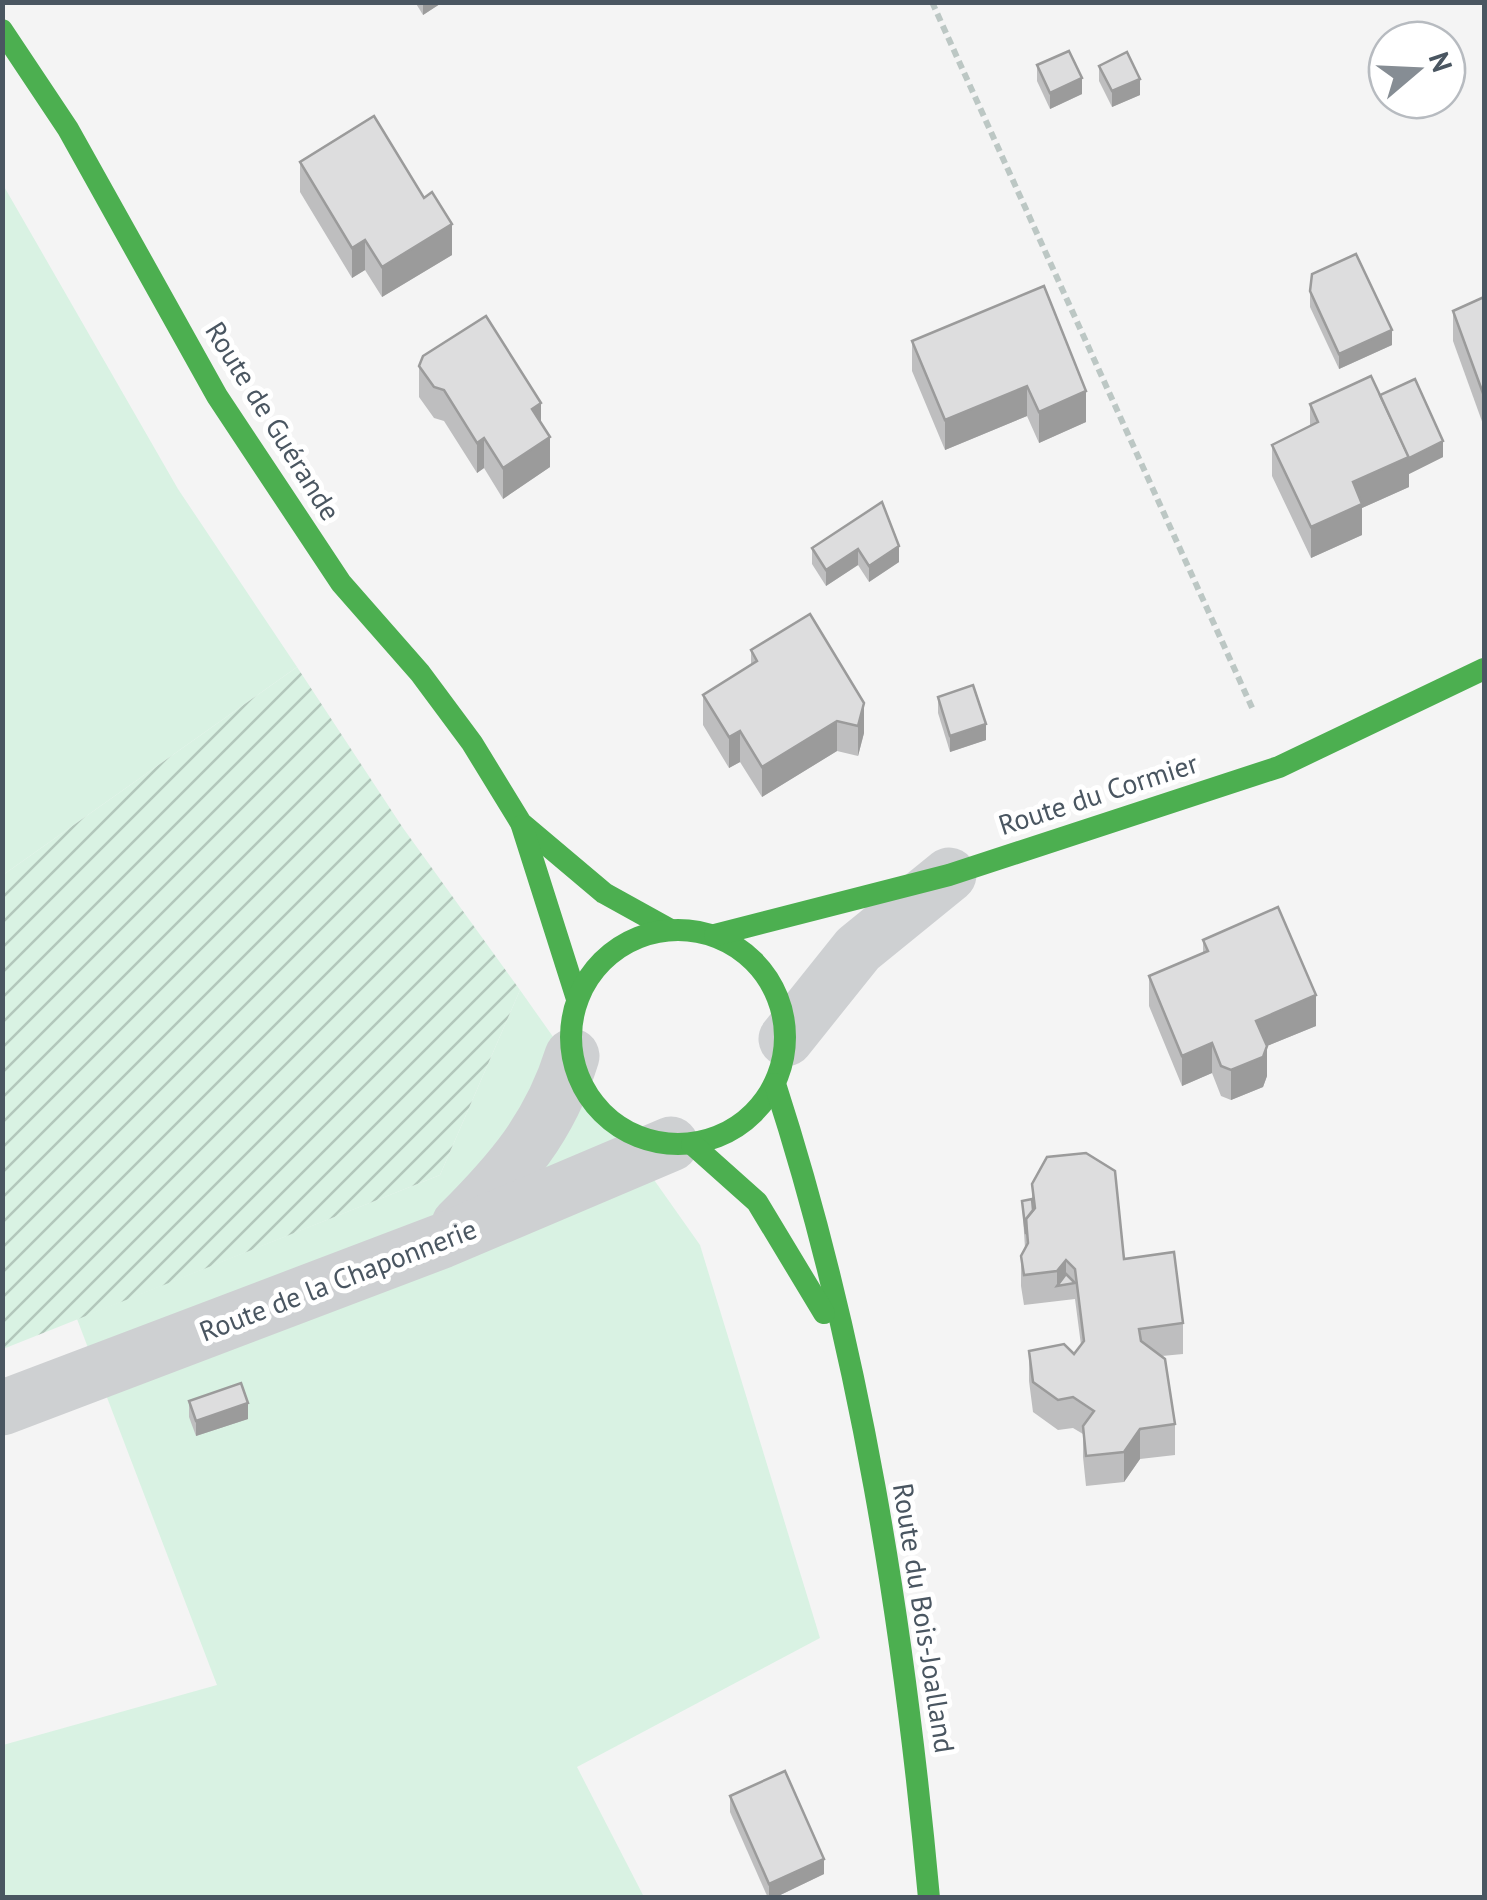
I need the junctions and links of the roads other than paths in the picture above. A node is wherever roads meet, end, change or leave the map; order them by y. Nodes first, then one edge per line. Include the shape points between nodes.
1 (2, 30) edge
2 (1484, 669) edge
3 (521, 824) junction
4 (949, 875) junction
5 (668, 929) junction
6 (715, 935) junction
7 (577, 999) junction
8 (572, 1056) junction
9 (781, 1061) junction
10 (682, 1144) junction
11 (442, 1240) junction
12 (846, 1349) junction
13 (2, 1408) edge
14 (929, 1898) edge

1 - 3 street, Route de Guérande via 68,129 216,396 341,583 420,673
2 - 4 street, Route du Cormier via 1279,767
3 - 5 street, Route de Guérande via 604,892
3 - 7 street, Route de Guérande
4 - 6 street, Route du Cormier
4 - 9 street via 858,950
5 - 6 street
5 - 7 street via 644,933 604,958
6 - 9 street via 744,950 767,975 782,1006
7 - 8 street
8 - 10 street via 584,1090 606,1118 637,1136
8 - 11 street via 557,1105 506,1178
9 - 10 street via 754,1114 726,1133
9 - 12 street, Route du Bois-Joalland
10 - 11 street, Route de la Chaponnerie
10 - 12 street, Route du Bois-Joalland via 757,1202
11 - 13 street, Route de la Chaponnerie
12 - 14 street, Route du Bois-Joalland via 904,1653

